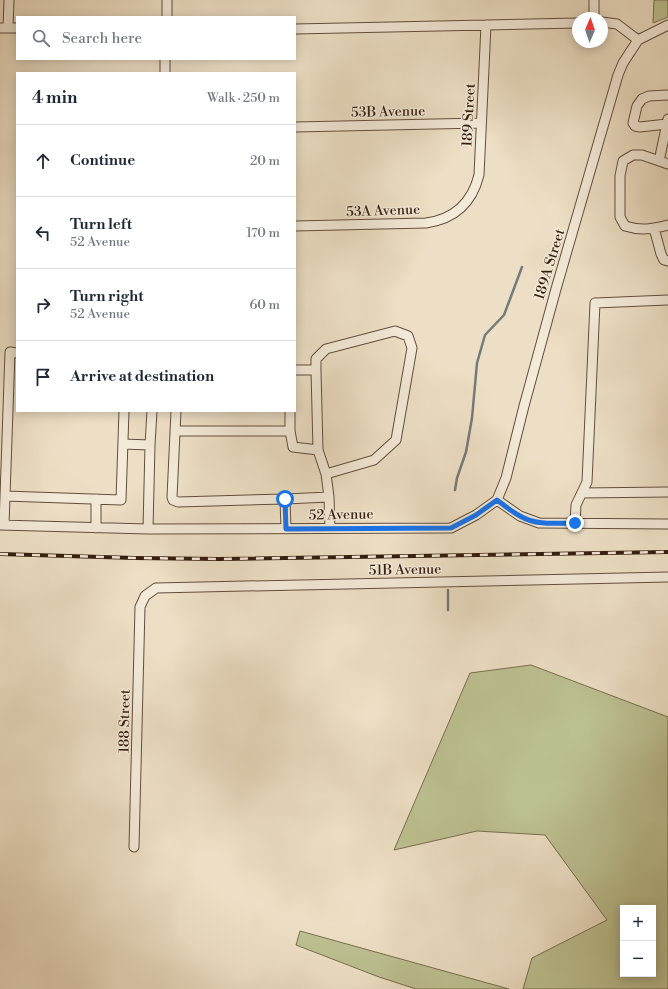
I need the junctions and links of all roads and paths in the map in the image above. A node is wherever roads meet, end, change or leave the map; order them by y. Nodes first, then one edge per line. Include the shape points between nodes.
1 (9, 0) edge
2 (167, 0) edge
3 (594, 0) edge
4 (594, 12) edge
5 (167, 16) edge
6 (572, 23) edge
7 (608, 23) edge
8 (486, 25) junction
9 (668, 25) edge
10 (8, 28) edge
11 (296, 29) edge
12 (638, 40) junction
13 (165, 60) edge
14 (165, 72) edge
15 (668, 95) edge
16 (668, 122) edge
17 (481, 123) junction
18 (296, 127) edge
19 (666, 143) edge
20 (664, 163) edge
21 (466, 203) joint
22 (668, 225) edge
23 (296, 226) edge
24 (654, 228) junction
25 (668, 261) edge
26 (668, 300) edge
27 (16, 353) edge
28 (296, 370) edge
29 (316, 370) junction
30 (124, 412) edge
31 (152, 412) edge
32 (176, 412) edge
33 (290, 412) edge
34 (175, 431) junction
35 (290, 431) junction
36 (123, 444) junction
37 (150, 445) junction
38 (318, 450) junction
39 (326, 474) junction
40 (668, 492) edge
41 (582, 493) junction
42 (5, 496) junction
43 (329, 497) junction
44 (96, 499) junction
45 (285, 499) junction
46 (497, 500) junction
47 (575, 523) junction
48 (668, 524) edge
49 (2, 525) edge
50 (96, 528) junction
51 (330, 528) junction
52 (148, 529) junction
53 (286, 529) junction
54 (668, 577) edge
55 (145, 596) joint
56 (134, 847) dead end

1 - 10 street
2 - 5 street
3 - 4 street
6 - 8 street
7 - 12 street via 617,24
8 - 11 street
8 - 17 street, 189 Street
9 - 12 street
12 - 46 street, 189A Street via 618,76 552,303 506,478
13 - 14 street
15 - 16 street via 642,99 637,106 633,123 640,127
16 - 19 street
17 - 18 street, 53B Avenue
17 - 21 street, 189 Street via 479,175 474,192
19 - 20 street
20 - 24 street via 642,155 633,155 623,161 620,176 620,217 625,226 636,230
21 - 23 street, 53A Avenue via 438,221
22 - 24 street
24 - 25 street via 661,254 664,260
26 - 41 street via 596,303 587,482
27 - 42 street via 10,352
28 - 29 street
29 - 38 street
29 - 39 street via 316,359 326,349 395,332 408,336 412,348 396,440 374,460
30 - 36 street
31 - 37 street
32 - 34 street
33 - 35 street
34 - 35 street
34 - 45 street via 173,500 178,502
35 - 38 street via 293,447
36 - 37 street
36 - 44 street via 121,500
37 - 52 street
38 - 39 street
39 - 43 street
40 - 41 street
41 - 47 street via 576,505
42 - 44 street
42 - 49 street
43 - 45 street
43 - 51 street
44 - 50 street
45 - 53 street
46 - 47 street via 520,516 539,523
46 - 51 street, 52 Avenue via 451,528
47 - 48 street
49 - 50 street, 52 Avenue
50 - 52 street, 52 Avenue
51 - 53 street, 52 Avenue
52 - 53 street, 52 Avenue
54 - 55 street, 51B Avenue via 156,588
55 - 56 street, 188 Street via 140,607

